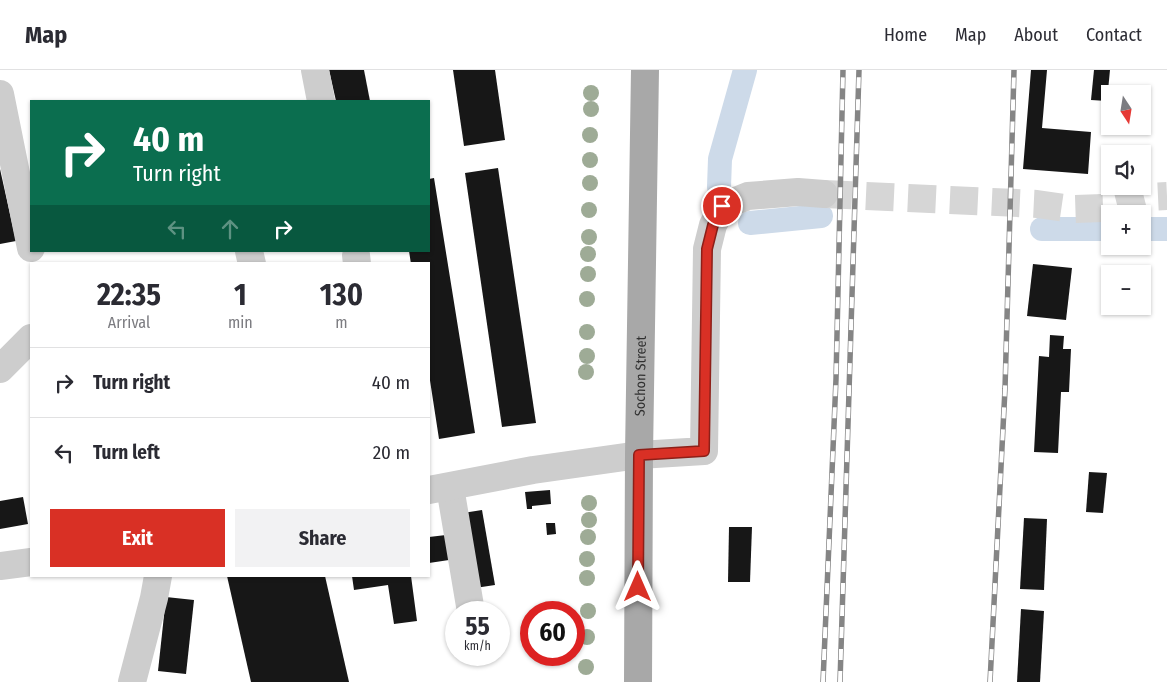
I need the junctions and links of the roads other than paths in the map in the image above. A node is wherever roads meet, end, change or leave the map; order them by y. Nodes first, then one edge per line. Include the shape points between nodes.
1 (315, 70) edge
2 (645, 70) edge
3 (0, 94) edge
4 (321, 100) edge
5 (824, 194) tunnel mouth
6 (30, 240) edge
7 (30, 339) edge
8 (0, 368) edge
9 (639, 455) junction
10 (439, 488) edge
11 (30, 562) edge
12 (0, 566) edge
13 (158, 577) edge
14 (468, 601) edge
15 (132, 682) edge
16 (638, 682) edge

1 - 4 street
2 - 9 main road, Sochon Street
3 - 6 street
5 - 9 street via 798,192 748,196 722,206 707,249 704,451
7 - 8 street
9 - 10 street
9 - 16 main road, Sochon Street
10 - 14 street
11 - 12 street
13 - 15 street

